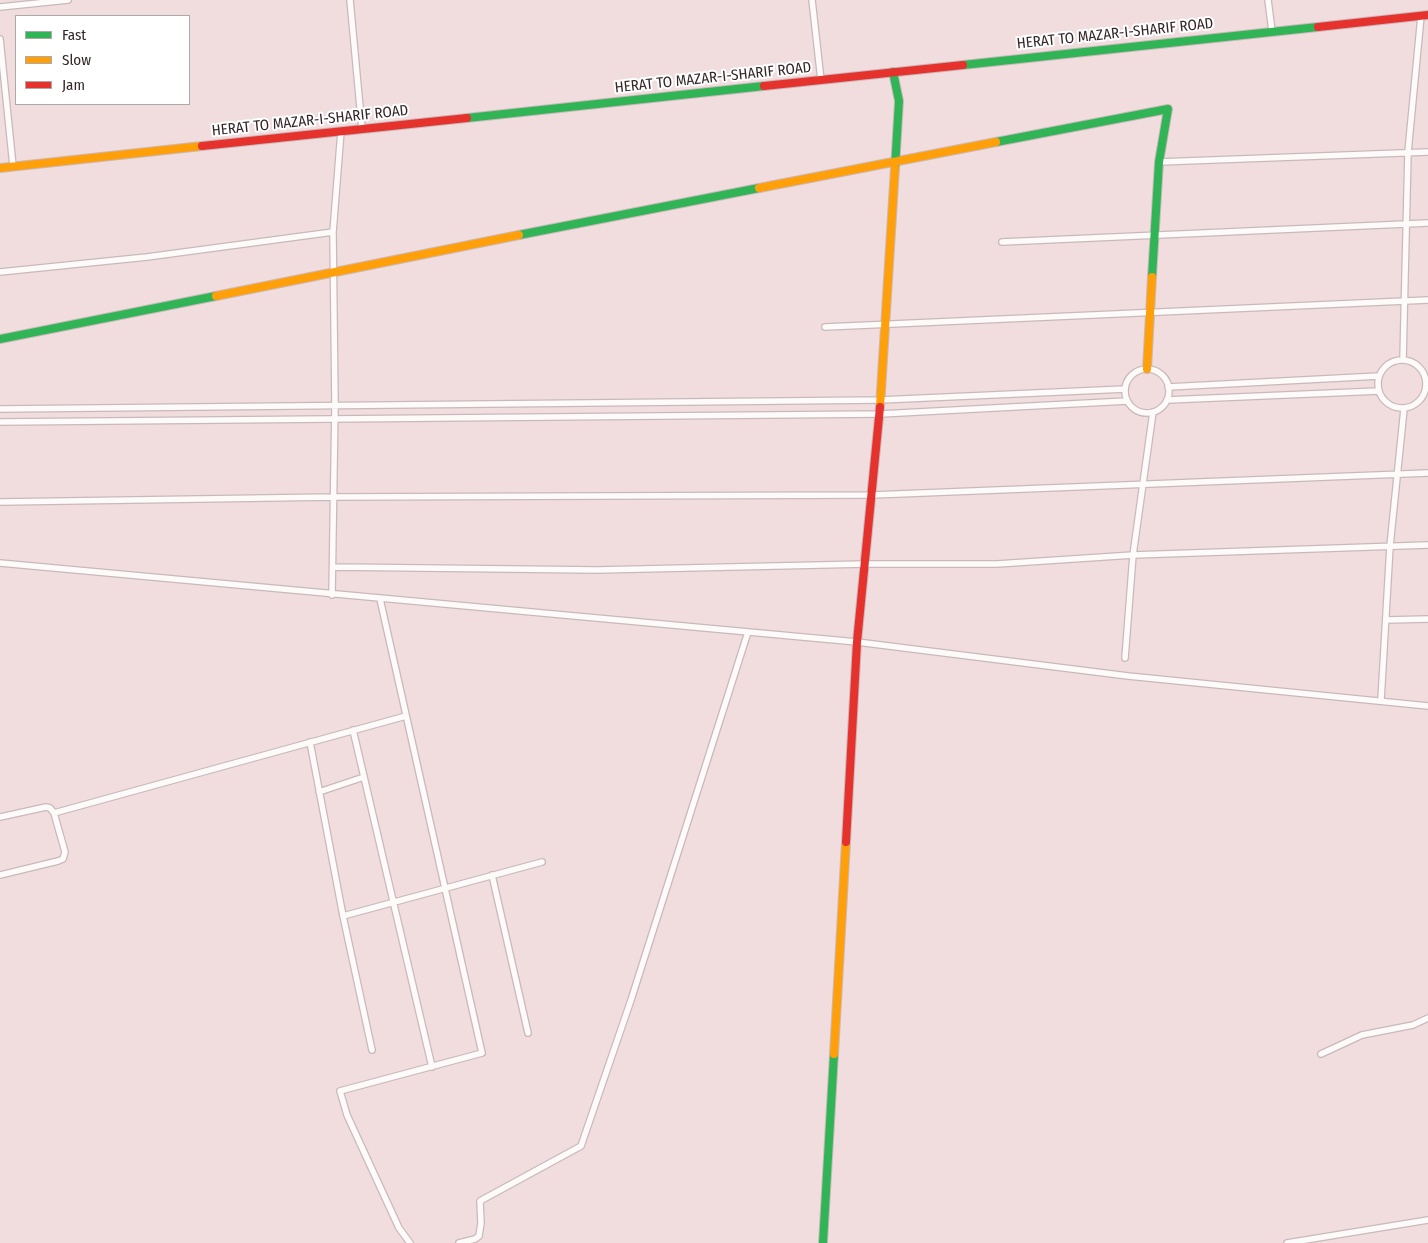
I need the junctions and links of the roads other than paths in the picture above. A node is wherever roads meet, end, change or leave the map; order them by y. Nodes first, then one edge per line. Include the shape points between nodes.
1 (68, 0) edge
2 (350, 0) edge
3 (812, 0) edge
4 (1268, 0) edge
5 (0, 7) edge
6 (1424, 15) edge
7 (1272, 32) junction
8 (0, 39) edge
9 (893, 72) junction
10 (821, 80) junction
11 (362, 129) junction
12 (341, 131) junction
13 (1408, 152) junction
14 (1428, 152) edge
15 (1159, 162) junction
16 (894, 164) junction
17 (13, 166) junction
18 (0, 168) edge
19 (1428, 223) edge
20 (1406, 224) junction
21 (333, 232) junction
22 (1155, 234) junction
23 (1002, 242) dead end
24 (0, 272) edge
25 (333, 274) junction
26 (1428, 300) edge
27 (1404, 301) junction
28 (1151, 313) junction
29 (886, 326) junction
30 (825, 327) dead end
31 (0, 339) edge
32 (1403, 360) junction
33 (1147, 369) junction
34 (1426, 374) edge
35 (1379, 376) junction
36 (1168, 387) junction
37 (1427, 387) edge
38 (1125, 389) junction
39 (1378, 390) junction
40 (880, 400) junction
41 (1167, 400) junction
42 (1127, 401) junction
43 (335, 405) junction
44 (1404, 408) junction
45 (0, 409) edge
46 (1153, 412) junction
47 (880, 414) junction
48 (334, 420) junction
49 (0, 422) edge
50 (1428, 473) edge
51 (1398, 474) junction
52 (1142, 484) junction
53 (872, 495) junction
54 (334, 497) junction
55 (0, 502) edge
56 (1428, 545) edge
57 (1390, 546) junction
58 (1133, 554) junction
59 (0, 563) edge
60 (865, 564) junction
61 (333, 567) junction
62 (332, 595) junction
63 (380, 599) junction
64 (1428, 619) edge
65 (1386, 620) junction
66 (748, 632) junction
67 (858, 642) junction
68 (1125, 658) dead end
69 (1381, 700) junction
70 (1428, 706) edge
71 (406, 716) junction
72 (353, 730) junction
73 (310, 742) junction
74 (364, 777) junction
75 (319, 792) junction
76 (54, 813) junction
77 (0, 817) edge
78 (542, 862) dead end
79 (0, 874) edge
80 (492, 875) junction
81 (445, 887) junction
82 (393, 902) junction
83 (343, 916) junction
84 (1428, 1018) edge
85 (528, 1033) dead end
86 (372, 1050) dead end
87 (1321, 1054) dead end
88 (432, 1067) junction
89 (1428, 1220) edge
90 (410, 1243) edge
91 (459, 1243) edge
92 (822, 1243) edge
93 (1287, 1243) edge

1 - 5 street
2 - 11 street
3 - 10 street
4 - 7 street
6 - 7 main road, HERAT TO MAZAR-I-SHARIF ROAD
6 - 13 street
7 - 9 main road, HERAT TO MAZAR-I-SHARIF ROAD
8 - 17 street
9 - 10 main road, HERAT TO MAZAR-I-SHARIF ROAD
9 - 16 main road via 899,101
10 - 11 main road, HERAT TO MAZAR-I-SHARIF ROAD
11 - 12 main road, HERAT TO MAZAR-I-SHARIF ROAD
12 - 17 main road, HERAT TO MAZAR-I-SHARIF ROAD
12 - 21 street
13 - 14 street
13 - 15 street
13 - 20 street
15 - 16 main road via 1168,109
15 - 22 main road
16 - 25 main road via 705,198
16 - 29 main road
17 - 18 main road, HERAT TO MAZAR-I-SHARIF ROAD
19 - 20 street
20 - 22 street
20 - 27 street
21 - 24 street via 147,257
21 - 25 street
22 - 23 street
22 - 28 main road
25 - 31 main road
25 - 43 street
26 - 27 street
27 - 28 street
27 - 32 street
28 - 29 street
28 - 33 main road
29 - 30 street
29 - 40 main road
32 - 34 street via 1416,364
32 - 35 street via 1391,362
33 - 36 street via 1158,372
33 - 38 street via 1132,375
34 - 37 street
35 - 36 street
35 - 39 street
36 - 41 street
37 - 44 street via 1419,402
38 - 40 street
38 - 42 street
39 - 41 street
39 - 44 street via 1388,404
40 - 43 street
40 - 47 main road
41 - 46 street
42 - 46 street via 1141,412
42 - 47 street
43 - 45 street
43 - 48 street
44 - 51 street
46 - 52 street
47 - 48 street
47 - 53 main road
48 - 49 street
48 - 54 street
50 - 51 street
51 - 52 street
51 - 57 street
52 - 53 street
52 - 58 street
53 - 54 street
53 - 60 main road
54 - 55 street
54 - 61 street
56 - 57 street
57 - 58 street
57 - 65 street
58 - 60 street via 998,564
58 - 68 street
59 - 62 street
60 - 61 street via 597,570
60 - 67 main road
61 - 62 street
62 - 63 street
63 - 66 street
63 - 71 street
64 - 65 street
65 - 69 street
66 - 67 street
66 - 91 street via 634,991 581,1146 480,1201 479,1236
67 - 69 street via 1128,676
67 - 92 main road
69 - 70 street
71 - 72 street
71 - 81 street
72 - 73 street
72 - 74 street
73 - 75 street
73 - 76 street
74 - 75 street
74 - 82 street
75 - 83 street
76 - 77 street via 46,806
76 - 79 street via 65,852 63,859
78 - 80 street
80 - 81 street
80 - 85 street
81 - 82 street
81 - 88 street via 482,1054
82 - 83 street
82 - 88 street
83 - 86 street
84 - 87 street via 1413,1025 1362,1035
88 - 90 street via 340,1091 347,1115 399,1228
89 - 93 street

